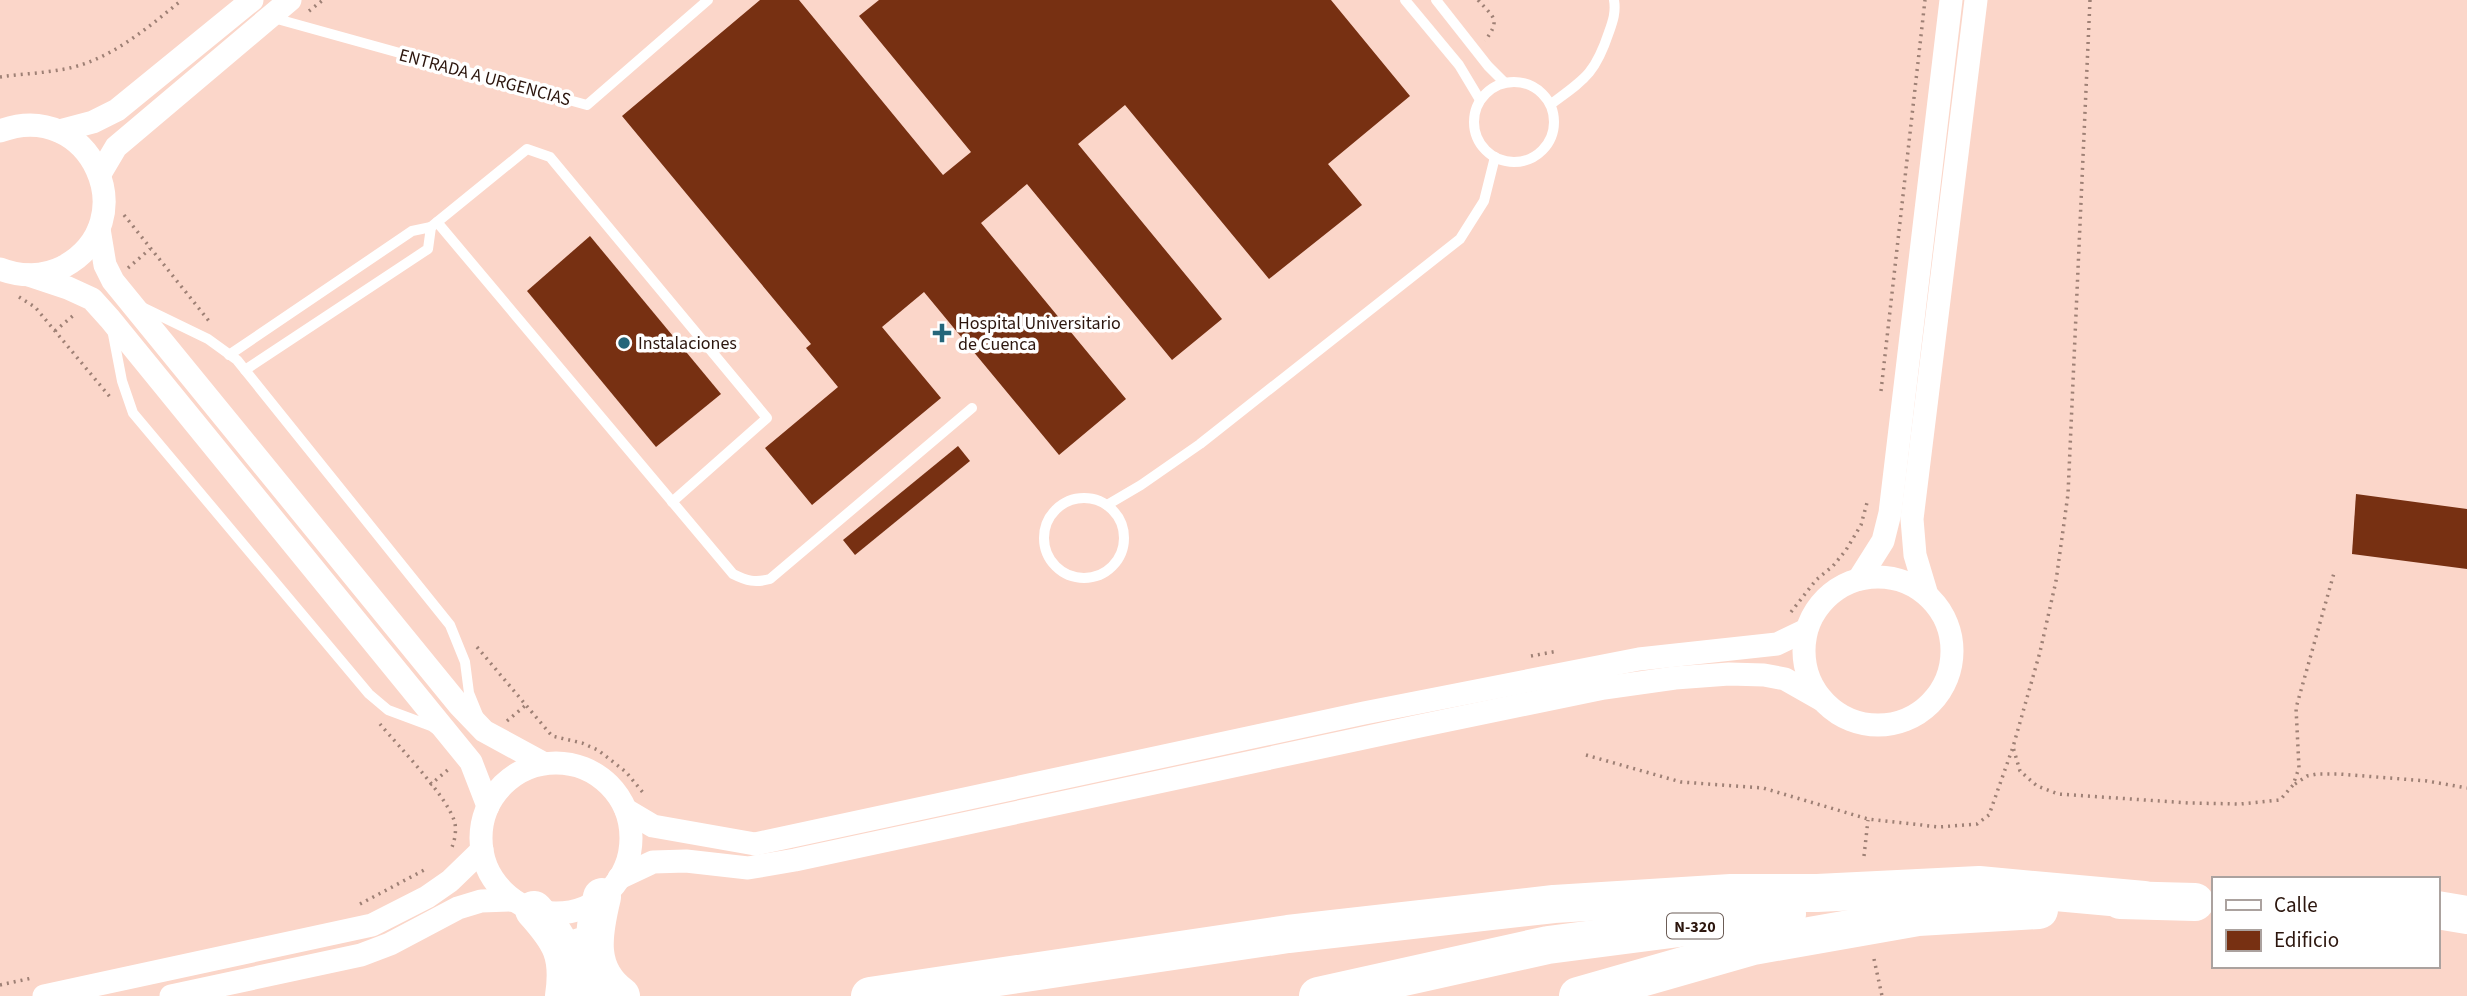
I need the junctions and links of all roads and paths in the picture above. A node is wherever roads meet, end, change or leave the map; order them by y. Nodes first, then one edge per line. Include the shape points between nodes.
1 (181, 0) edge
2 (252, 0) edge
3 (290, 0) edge
4 (323, 0) edge
5 (708, 0) edge
6 (1405, 0) edge
7 (1436, 0) edge
8 (1614, 0) edge
9 (1925, 0) edge
10 (1951, 0) edge
11 (1976, 0) edge
12 (2090, 0) edge
13 (270, 17) junction
14 (294, 24) junction
15 (0, 77) edge
16 (1504, 82) junction
17 (1480, 100) junction
18 (1551, 104) junction
19 (0, 131) edge
20 (59, 131) junction
21 (1495, 158) junction
22 (100, 174) junction
23 (124, 205) dead end
24 (434, 225) junction
25 (99, 229) junction
26 (0, 269) edge
27 (29, 275) junction
28 (128, 300) junction
29 (110, 319) junction
30 (242, 346) junction
31 (229, 355) junction
32 (245, 370) junction
33 (1879, 402) dead end
34 (972, 408) dead end
35 (1868, 499) dead end
36 (672, 502) junction
37 (1107, 505) junction
38 (2334, 573) dead end
39 (1858, 579) junction
40 (1927, 595) junction
41 (1786, 617) dead end
42 (1806, 629) junction
43 (475, 644) dead end
44 (1564, 650) dead end
45 (1525, 657) dead end
46 (1822, 700) junction
47 (484, 731) junction
48 (457, 745) junction
49 (2013, 747) junction
50 (1586, 755) dead end
51 (543, 764) junction
52 (430, 785) dead end
53 (2293, 785) junction
54 (2467, 788) edge
55 (646, 796) dead end
56 (488, 806) junction
57 (626, 810) junction
58 (1868, 819) junction
59 (482, 850) junction
60 (450, 851) dead end
61 (1864, 856) dead end
62 (435, 863) dead end
63 (601, 895) junction
64 (2144, 900) junction
65 (2067, 901) junction
66 (2204, 901) edge
67 (353, 907) dead end
68 (533, 907) junction
69 (2439, 910) edge
70 (2467, 915) edge
71 (1874, 959) dead end
72 (581, 961) junction
73 (0, 985) edge
74 (42, 986) edge
75 (171, 996) edge
76 (564, 996) edge
77 (589, 996) edge
78 (621, 996) edge
79 (870, 996) edge
80 (1318, 996) edge
81 (1578, 996) edge
82 (1882, 996) edge

1 - 15 path via 96,61 65,70
2 - 20 street via 117,110
3 - 13 street
4 - 14 path
5 - 14 lane, ENTRADA A URGENCIAS via 587,105
6 - 17 lane via 1459,65
7 - 16 lane
8 - 18 lane via 1616,11 1600,58 1586,78
9 - 33 path
10 - 39 street via 1890,513 1883,541
11 - 40 street via 1912,519 1915,555
12 - 49 path via 2068,494 2056,581
13 - 14 lane, ENTRADA A URGENCIAS
13 - 22 street via 116,147
16 - 17 lane
16 - 18 lane via 1527,83
17 - 21 lane via 1474,127 1481,145
18 - 21 lane via 1555,127 1546,147 1528,160
19 - 20 street via 29,125
20 - 22 street via 84,148
21 - 37 lane via 1484,201 1460,239 1200,444
22 - 25 street via 104,198
23 - 30 path via 124,218 214,327
24 - 30 lane via 412,231
24 - 32 lane via 428,249
24 - 36 lane
24 - 36 lane via 527,149 550,157 767,418
25 - 27 street via 75,260 58,270
25 - 28 street via 105,265
26 - 27 street
27 - 29 street via 92,299
28 - 31 lane via 208,339
28 - 47 street
29 - 48 street
29 - 48 lane via 133,413 369,694 388,710 431,726
30 - 31 lane
31 - 32 lane
32 - 47 lane via 450,625
34 - 36 lane via 770,579 757,583 733,574
35 - 41 path via 1861,525 1846,550
37 - 37 lane via 1074,499 1063,503 1047,520 1046,554 1061,572 1094,578 1114,566 1124,534
38 - 53 path via 2296,708 2298,768
39 - 40 street via 1895,578
39 - 42 street via 1826,597
40 - 46 street via 1945,620 1952,651 1945,682 1927,707 1909,718 1878,726 1847,719
42 - 46 street via 1805,667
42 - 57 street via 1777,644 1639,659 755,844 653,826
43 - 55 path via 552,736 598,750
44 - 45 path
46 - 63 street via 1785,679 1764,675 1675,678 1604,688 795,860 748,868 653,862
47 - 51 street
48 - 56 street via 471,762
49 - 53 path via 2020,771 2036,786 2058,794 2240,804 2280,800
49 - 58 path via 1992,809 1977,824 1939,827
50 - 58 path via 1681,782 1763,788
51 - 56 street via 506,781
51 - 57 street via 566,763 587,769 607,782
52 - 60 path via 455,823
53 - 54 path via 2307,776 2339,774 2427,780
56 - 59 street via 481,831
57 - 63 street via 629,857
58 - 61 path
59 - 68 street via 492,878
59 - 74 street via 427,897 372,925
62 - 67 path
63 - 68 street
63 - 72 street via 580,924
63 - 78 highway via 593,933 594,958 604,980
64 - 65 highway, N-320
64 - 66 highway, N-320
64 - 80 highway, N-320 via 2003,895 1785,914 1548,945
65 - 66 highway, N-320
65 - 79 highway via 1979,886 1731,893 1554,904 1288,934
65 - 81 highway via 1917,917 1765,943
68 - 72 street via 573,940
68 - 75 street via 481,901 360,955
68 - 76 highway via 562,946
69 - 70 highway
71 - 82 path
72 - 77 street
73 - 74 path

